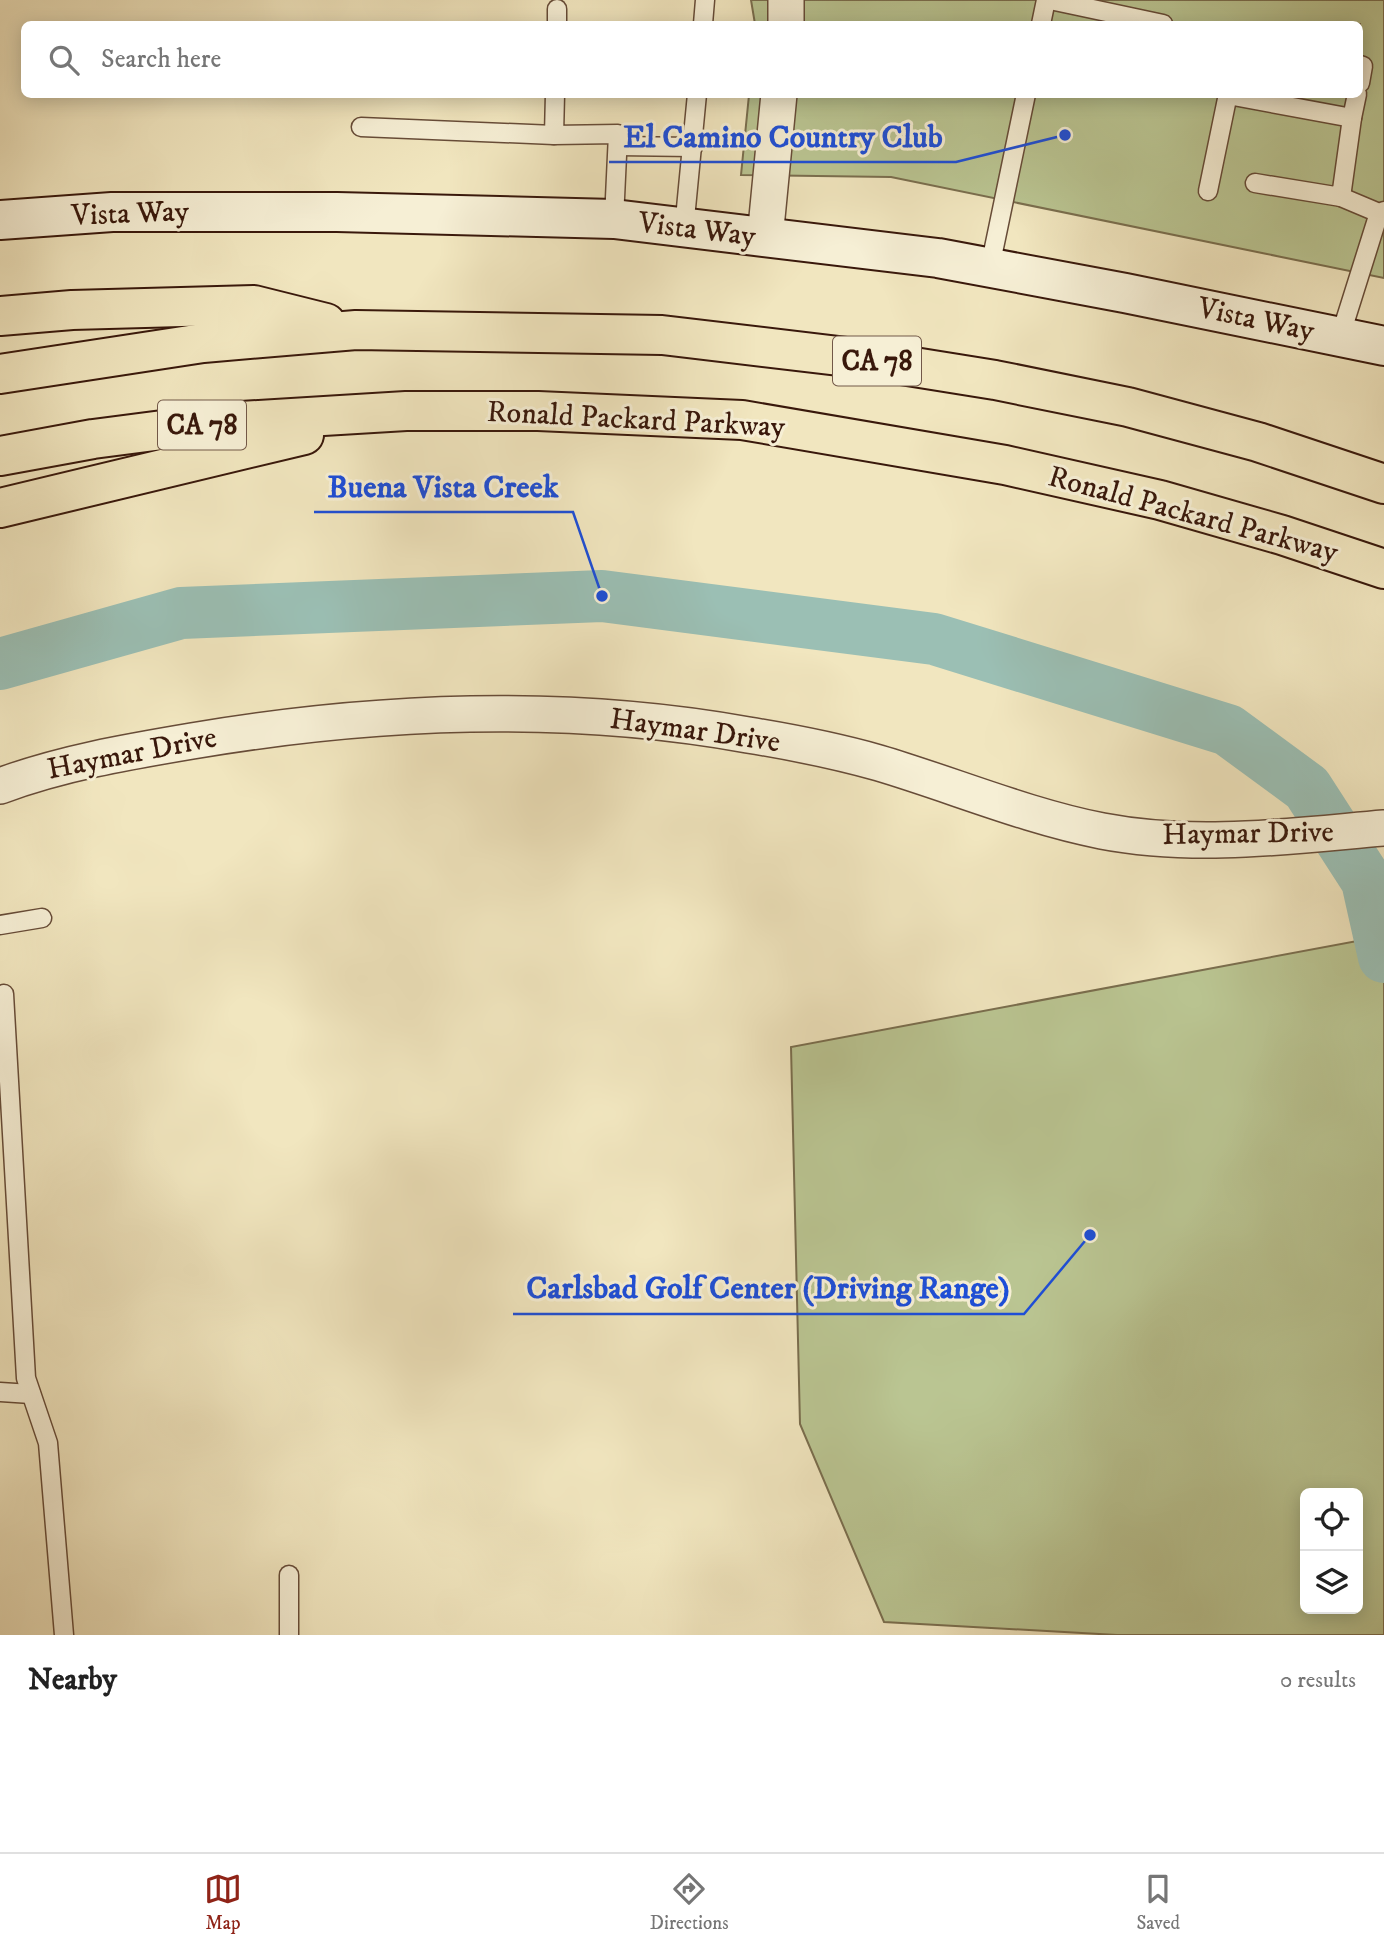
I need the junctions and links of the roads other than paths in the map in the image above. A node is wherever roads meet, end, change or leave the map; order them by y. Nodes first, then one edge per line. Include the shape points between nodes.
1 (705, 0) edge
2 (1048, 0) edge
3 (703, 21) edge
4 (1042, 21) edge
5 (1149, 21) edge
6 (555, 98) edge
7 (697, 98) edge
8 (779, 98) edge
9 (1025, 98) edge
10 (1227, 98) edge
11 (1244, 98) edge
12 (1356, 98) edge
13 (1352, 118) junction
14 (361, 127) dead end
15 (554, 135) junction
16 (618, 146) junction
17 (693, 147) junction
18 (1255, 183) dead end
19 (1208, 191) dead end
20 (1341, 197) junction
21 (1381, 212) edge
22 (0, 219) edge
23 (614, 219) junction
24 (684, 229) junction
25 (765, 239) junction
26 (990, 267) junction
27 (0, 316) edge
28 (356, 330) junction
29 (1340, 337) junction
30 (1384, 346) edge
31 (0, 374) edge
32 (406, 411) junction
33 (0, 456) edge
34 (1384, 484) edge
35 (0, 508) edge
36 (1384, 569) edge
37 (0, 786) edge
38 (1384, 828) edge
39 (42, 918) dead end
40 (0, 925) edge
41 (4, 994) dead end
42 (7, 1168) edge
43 (0, 1392) edge
44 (31, 1394) junction
45 (289, 1574) dead end
46 (64, 1635) edge
47 (289, 1635) edge

1 - 3 lane
2 - 4 lane
2 - 5 lane
6 - 15 lane
7 - 17 lane
8 - 25 street
9 - 26 lane
10 - 19 lane
11 - 13 lane
12 - 13 lane
13 - 20 lane
14 - 15 lane
15 - 16 lane via 618,134
16 - 17 lane
16 - 23 lane
17 - 24 lane
18 - 20 lane
20 - 21 lane
21 - 29 lane
22 - 23 main road, Vista Way via 112,212
23 - 24 main road, Vista Way
24 - 25 main road, Vista Way
25 - 26 main road, Vista Way
26 - 29 main road, Vista Way
27 - 28 highway via 254,304
28 - 31 highway, CA 78 via 203,343
28 - 34 highway, CA 78 via 662,335 864,359 1128,407 1258,442
29 - 30 main road, Vista Way
32 - 33 highway, Ronald Packard Parkway / CA 78 via 223,422
32 - 35 highway
32 - 36 highway, Ronald Packard Parkway / CA 78 via 538,411 768,425 1005,464 1160,500
37 - 38 street, Haymar Drive via 119,754 249,732 413,715 536,713 660,721 749,735 875,762 1103,831 1184,840
39 - 40 lane
41 - 42 lane
42 - 44 lane
43 - 44 lane
44 - 46 lane via 48,1443
45 - 47 lane

